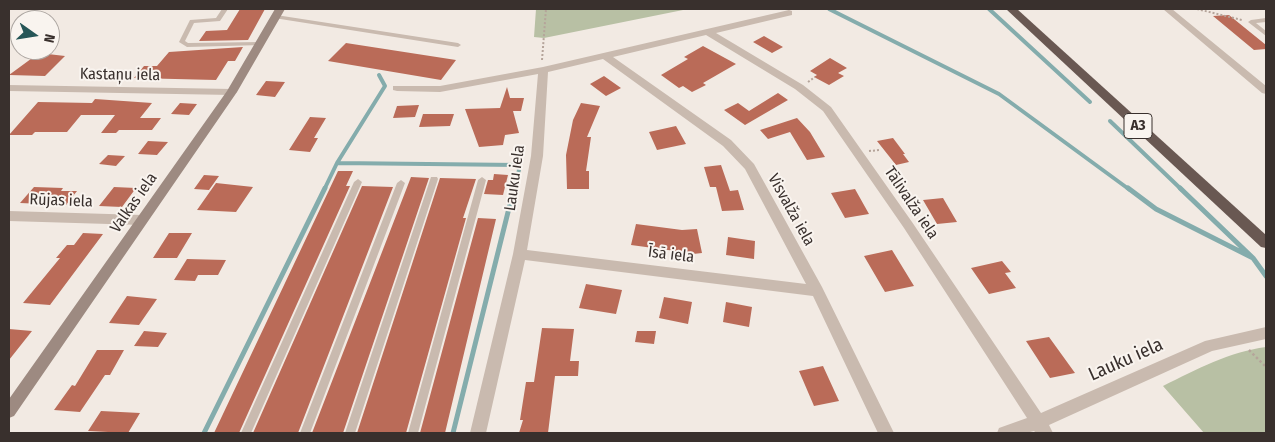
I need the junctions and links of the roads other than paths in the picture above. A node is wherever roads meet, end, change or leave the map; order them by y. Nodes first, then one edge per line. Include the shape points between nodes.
1 (226, 9) edge
2 (1011, 9) edge
3 (1167, 9) edge
4 (278, 13) edge
5 (789, 13) dead end
6 (1266, 20) edge
7 (708, 32) junction
8 (1266, 34) edge
9 (260, 44) junction
10 (458, 45) dead end
11 (604, 55) junction
12 (543, 70) junction
13 (9, 88) edge
14 (397, 88) dead end
15 (1266, 91) edge
16 (232, 92) junction
17 (434, 179) dead end
18 (482, 180) dead end
19 (358, 182) dead end
20 (401, 183) dead end
21 (9, 216) edge
22 (142, 220) junction
23 (1266, 243) edge
24 (520, 254) junction
25 (817, 291) junction
26 (1266, 333) edge
27 (9, 411) edge
28 (1042, 428) edge
29 (246, 433) edge
30 (304, 433) edge
31 (350, 433) edge
32 (412, 433) edge
33 (478, 433) edge
34 (886, 433) edge
35 (1005, 433) edge

1 - 9 lane via 218,20 192,21 182,42 187,45
2 - 23 highway, A3
3 - 15 street
4 - 9 main road, Valkas iela
4 - 10 lane
5 - 7 street
6 - 8 lane via 1250,22
7 - 11 street
7 - 28 street, Tālivalža iela via 799,87 827,109
9 - 16 main road, Valkas iela
11 - 12 street
11 - 25 street, Visvalža iela via 727,144 750,167
12 - 14 street via 440,89
12 - 24 street, Lauku iela via 537,156
13 - 16 street, Kastaņu iela
16 - 22 main road, Valkas iela
17 - 31 lane
18 - 32 lane
19 - 29 lane
20 - 30 lane
21 - 22 street, Rūjas iela
22 - 27 main road, Valkas iela
24 - 25 street, Īsā iela
24 - 33 street, Lauku iela
25 - 34 street, Visvalža iela
26 - 28 street, Lauku iela via 1210,345 1184,355
28 - 35 street, Lauku iela

